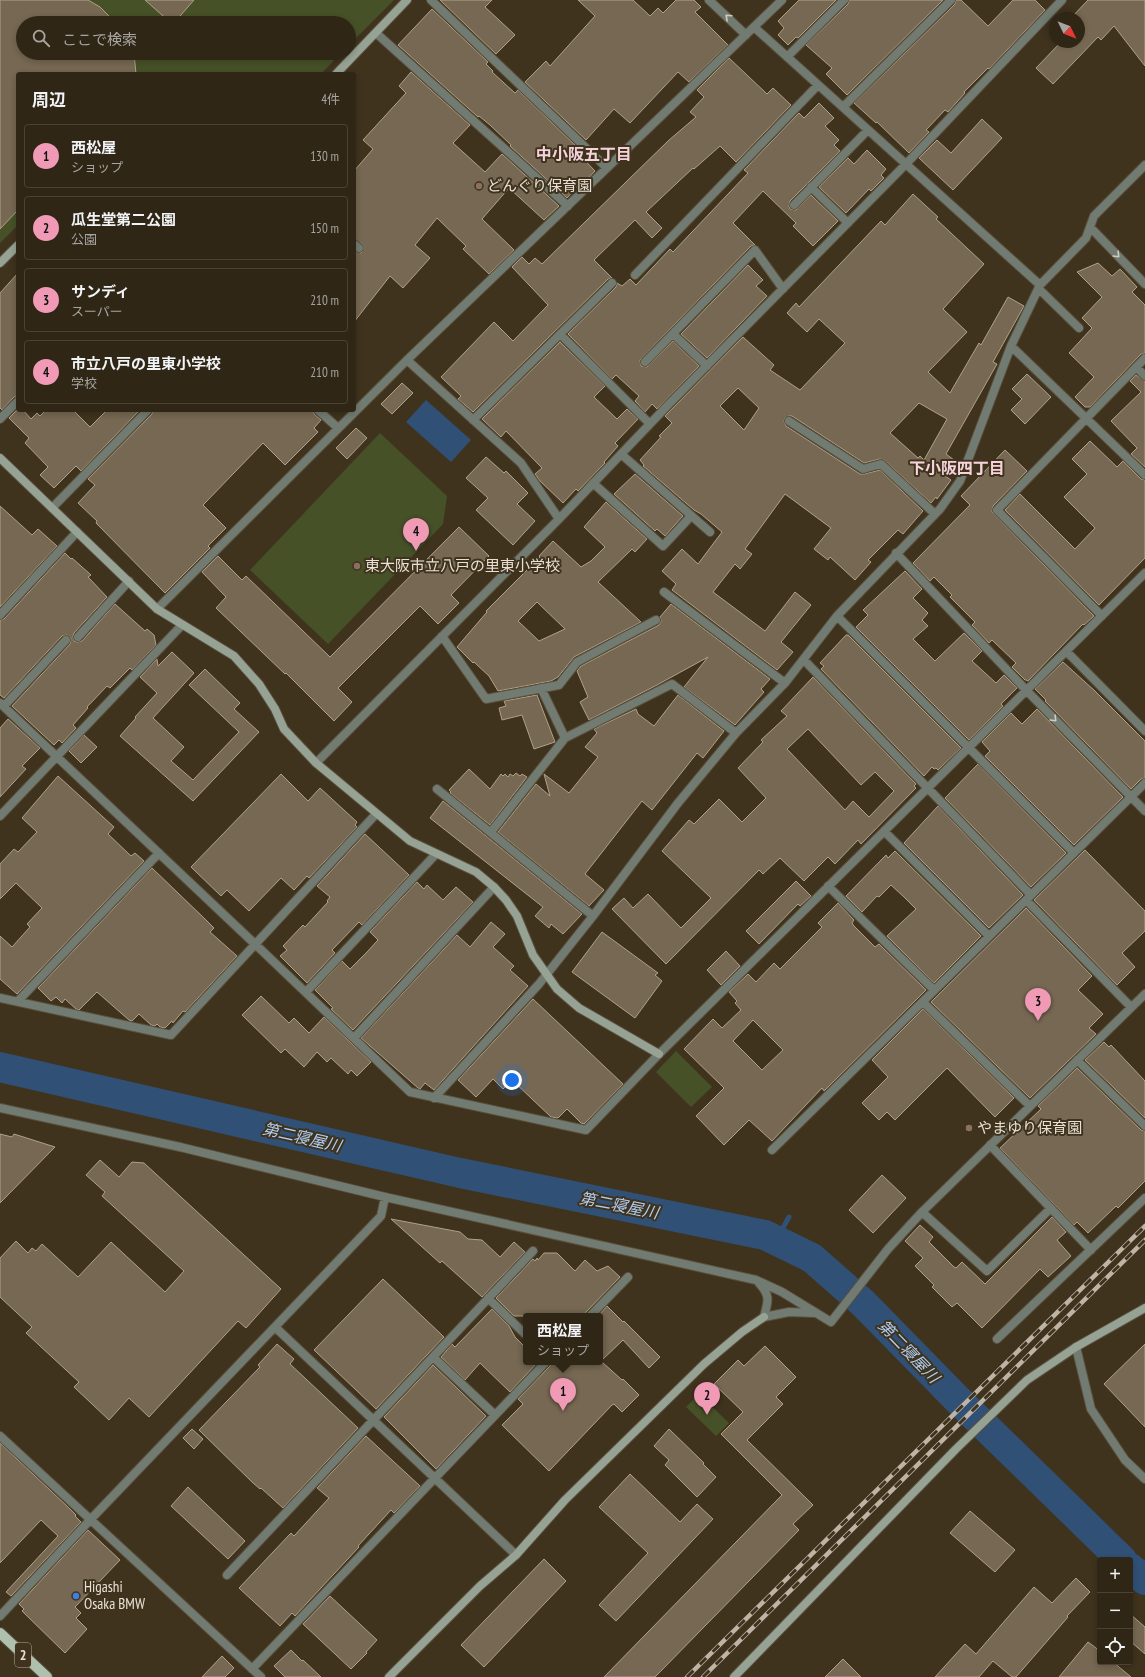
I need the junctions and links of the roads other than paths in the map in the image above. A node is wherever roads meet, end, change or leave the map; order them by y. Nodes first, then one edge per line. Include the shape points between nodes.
1 (407, 0) edge
2 (431, 0) edge
3 (709, 0) edge
4 (782, 0) edge
5 (844, 0) edge
6 (951, 0) edge
7 (1058, 2) edge
8 (754, 28) junction
9 (376, 33) junction
10 (746, 35) junction
11 (356, 54) edge
12 (787, 57) junction
13 (350, 60) edge
14 (338, 72) edge
15 (818, 85) junction
16 (842, 107) junction
17 (868, 130) junction
18 (906, 164) junction
19 (1145, 165) edge
20 (607, 168) junction
21 (811, 187) junction
22 (794, 205) dead end
23 (568, 206) junction
24 (848, 223) junction
25 (1090, 227) junction
26 (16, 247) edge
27 (0, 263) edge
28 (635, 275) dead end
29 (612, 283) dead end
30 (1145, 284) edge
31 (1039, 287) junction
32 (783, 289) junction
33 (1079, 328) dead end
34 (673, 334) junction
35 (560, 335) junction
36 (1011, 346) junction
37 (1145, 358) edge
38 (407, 360) junction
39 (645, 362) dead end
40 (707, 366) junction
41 (1136, 367) junction
42 (1145, 376) edge
43 (16, 403) edge
44 (356, 410) edge
45 (146, 412) edge
46 (320, 412) edge
47 (354, 412) edge
48 (1087, 418) junction
49 (0, 419) edge
50 (473, 420) junction
51 (789, 421) dead end
52 (650, 424) junction
53 (338, 428) junction
54 (621, 454) junction
55 (0, 458) edge
56 (1145, 475) edge
57 (593, 483) junction
58 (52, 508) junction
59 (935, 514) junction
60 (691, 516) junction
61 (559, 519) junction
62 (77, 532) junction
63 (710, 532) dead end
64 (896, 553) junction
65 (1145, 573) edge
66 (129, 581) junction
67 (664, 592) dead end
68 (157, 609) junction
69 (0, 615) edge
70 (837, 616) junction
71 (1102, 616) junction
72 (656, 620) dead end
73 (182, 625) junction
74 (442, 636) junction
75 (78, 637) dead end
76 (66, 640) dead end
77 (1066, 651) junction
78 (804, 660) junction
79 (785, 682) junction
80 (541, 688) junction
81 (1027, 691) junction
82 (2, 704) edge
83 (1145, 731) edge
84 (736, 733) junction
85 (565, 738) junction
86 (970, 747) junction
87 (57, 756) junction
88 (316, 763) junction
89 (1145, 783) edge
90 (437, 789) dead end
91 (927, 789) junction
92 (1131, 797) junction
93 (1145, 810) edge
94 (376, 814) junction
95 (0, 816) edge
96 (884, 831) junction
97 (491, 832) junction
98 (159, 853) junction
99 (1074, 853) junction
100 (436, 854) junction
101 (828, 886) junction
102 (494, 887) junction
103 (1029, 897) junction
104 (593, 916) junction
105 (989, 936) junction
106 (256, 945) junction
107 (546, 974) junction
108 (934, 990) junction
109 (306, 992) junction
110 (1145, 994) edge
111 (0, 998) edge
112 (18, 1001) junction
113 (923, 1002) junction
114 (1131, 1007) junction
115 (354, 1038) junction
116 (659, 1054) junction
117 (1077, 1060) junction
118 (434, 1098) junction
119 (1030, 1106) junction
120 (0, 1108) edge
121 (1145, 1126) edge
122 (990, 1145) junction
123 (772, 1150) dead end
124 (385, 1197) junction
125 (1145, 1198) edge
126 (1051, 1208) junction
127 (922, 1212) junction
128 (1091, 1250) junction
129 (533, 1251) dead end
130 (628, 1277) dead end
131 (756, 1280) junction
132 (488, 1298) junction
133 (1145, 1308) edge
134 (593, 1313) edge
135 (815, 1313) junction
136 (764, 1317) junction
137 (275, 1327) junction
138 (523, 1331) edge
139 (997, 1339) dead end
140 (1076, 1347) junction
141 (433, 1357) junction
142 (543, 1365) edge
143 (495, 1415) junction
144 (374, 1420) junction
145 (0, 1436) edge
146 (435, 1478) junction
147 (1145, 1479) edge
148 (91, 1519) junction
149 (516, 1555) junction
150 (227, 1576) dead end
151 (0, 1616) edge
152 (0, 1633) edge
153 (252, 1668) junction
154 (47, 1677) edge
155 (261, 1677) edge
156 (389, 1677) edge
157 (734, 1677) edge

1 - 9 street
2 - 20 street
10 -> 3 street
4 - 8 street
5 - 12 street
6 - 16 street
7 - 18 street
8 - 10 street
8 - 12 street
9 - 11 street
9 - 23 street
10 - 20 street
12 - 15 street
13 - 14 street
15 - 16 street
15 - 28 street
16 - 17 street
17 - 18 street
17 - 21 street
18 - 24 street
18 - 31 street
19 - 25 street via 1094,216
20 - 23 street
21 - 22 street
21 - 24 street
23 - 38 street
24 - 32 street
25 -> 30 street
25 - 31 street via 1086,238
26 - 27 street
29 - 35 street
31 - 33 street
31 - 36 street
32 - 34 street via 755,250
32 - 40 street
34 - 39 street
34 - 40 street
35 - 50 street
35 - 52 street
36 - 48 street
36 - 59 street via 960,481
37 - 41 street
38 - 44 street
38 - 50 street
40 - 52 street
41 - 42 street
41 - 48 street
43 - 49 street
45 - 58 street
46 - 53 street
47 - 53 street
48 - 56 street
48 - 71 street via 997,510
50 - 61 street via 521,463
51 - 59 street via 863,469 881,464
52 - 54 street
53 - 68 street
54 - 57 street
54 - 60 street
55 - 58 street
57 - 60 street via 663,546
57 - 61 street
58 - 62 street
59 - 64 street
60 - 63 street
61 - 74 street
62 - 66 street
62 - 69 street
64 - 70 street
64 - 81 street
65 - 71 street
66 - 68 street
66 - 75 street
67 - 79 street
68 - 73 street
70 - 78 street
70 - 86 street
71 - 77 street
72 - 80 street via 577,662 559,685
73 - 87 street
73 - 88 street via 234,656 260,684 276,709 284,729
74 - 80 street via 486,699
74 - 88 street
76 - 82 street
77 - 81 street
77 - 83 street
78 - 79 street
78 - 91 street
79 - 84 street
80 - 85 street
81 - 86 street
81 -> 92 street
82 - 87 street
84 - 85 street via 672,684
84 - 104 street via 678,803
85 - 97 street
86 - 91 street
86 - 99 street
87 - 95 street
87 - 98 street
88 - 94 street
89 - 92 street
90 - 97 street
91 - 96 street
91 - 103 street
92 - 93 street
92 - 99 street
94 - 100 street via 410,841
94 - 106 street
96 - 101 street
96 - 105 street
97 - 104 street
98 - 106 street
98 - 112 street
99 - 103 street
100 - 102 street via 476,872
100 - 109 street
101 - 108 street
101 - 116 street
102 - 107 street via 517,916 534,955
102 - 115 street
103 - 105 street
103 - 114 street
104 - 107 street
105 - 108 street
106 - 109 street
106 - 112 street via 171,1035
107 - 116 street via 579,1008
107 - 118 street
108 - 113 street
109 - 115 street
110 - 114 street
111 - 112 street
113 - 119 street
113 - 123 street
114 - 117 street
115 - 118 street via 410,1092
116 - 118 street via 586,1130
117 - 119 street
117 - 121 street
119 - 122 street
120 - 124 street via 180,1147
122 - 126 street
122 - 127 street
124 - 131 street
124 - 137 street via 381,1216
125 - 128 street
126 - 127 street via 987,1271
126 - 128 street
127 - 135 street via 888,1249 831,1322
128 - 139 street
129 - 132 street
130 - 134 street
131 - 135 street via 782,1292
131 - 136 street via 766,1290 768,1298
132 - 138 street
132 - 141 street
133 - 140 street
135 - 136 street via 789,1312
136 - 149 street via 704,1364 564,1500
137 - 144 street
137 - 148 street
140 - 147 street via 1091,1409 1125,1460
140 - 157 street via 1027,1380
141 - 143 street
141 - 144 street
142 - 143 street
143 - 146 street
144 - 146 street
144 - 150 street
145 - 148 street
146 - 149 street
146 - 153 street
148 - 151 street
148 - 153 street
149 - 156 street via 480,1586
152 - 154 main road, 2
153 - 155 street

